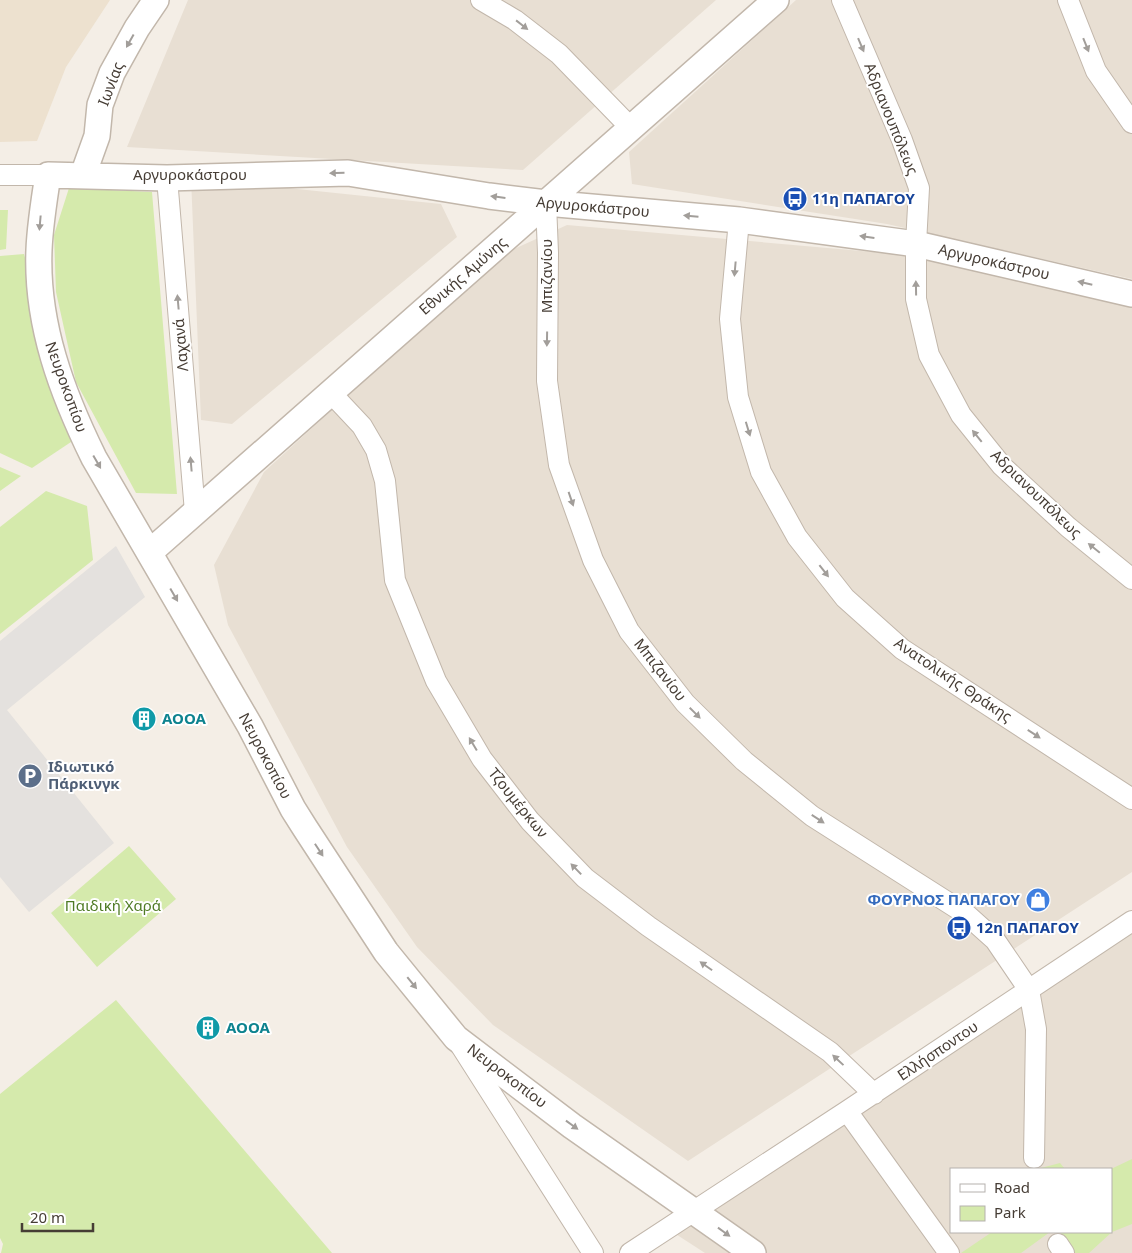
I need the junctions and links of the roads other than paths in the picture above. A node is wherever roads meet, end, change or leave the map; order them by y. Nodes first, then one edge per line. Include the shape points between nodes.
1 (156, 0) edge
2 (481, 0) edge
3 (776, 0) edge
4 (842, 0) edge
5 (1068, 0) edge
6 (1132, 123) edge
7 (631, 128) junction
8 (0, 175) edge
9 (48, 175) junction
10 (83, 175) junction
11 (167, 178) junction
12 (546, 203) junction
13 (739, 220) junction
14 (916, 244) junction
15 (1132, 294) edge
16 (331, 392) junction
17 (195, 512) junction
18 (150, 552) junction
19 (1132, 579) edge
20 (1132, 799) edge
21 (1132, 921) edge
22 (1029, 990) junction
23 (456, 1038) junction
24 (874, 1094) junction
25 (847, 1112) junction
26 (1034, 1158) dead end
27 (695, 1212) junction
28 (593, 1253) edge
29 (630, 1253) edge
30 (753, 1253) edge
31 (949, 1253) edge

1 -> 10 street, Ιωνίας via 112,73 100,105 97,136
2 -> 7 street via 515,20 559,54
3 - 7 street, Εθνικής Αμύνης
4 -> 14 street, Αδριανουπόλεως via 919,188
5 -> 6 street via 1096,71
7 - 12 street, Εθνικής Αμύνης
8 - 9 street
9 - 10 street, Αργυροκάστρου
9 -> 18 street, Νευροκοπίου via 38,252 45,329 74,417 94,458
10 - 11 street, Αργυροκάστρου
12 -> 11 street, Αργυροκάστρου via 348,173
17 -> 11 street, Λαχανά
13 -> 12 street, Αργυροκάστρου
12 - 16 street, Εθνικής Αμύνης
12 -> 22 street, Μπιζανίου via 546,381 559,465 593,560 629,631 685,703 744,761 812,816 966,914 995,940
14 -> 13 street, Αργυροκάστρου
13 -> 20 street, Ανατολικής Θράκης via 730,319 738,398 761,472 797,537 845,598 902,649
15 -> 14 street, Αργυροκάστρου
19 -> 14 street, Αδριανουπόλεως via 1068,527 1002,466 961,415 929,355 916,299
16 - 17 street, Εθνικής Αμύνης
24 -> 16 street, Τζουμέρκων via 830,1052 648,926 585,878 530,821 482,759 436,681 395,580 385,481 376,450 362,426
17 - 18 street, Εθνικής Αμύνης
18 -> 23 street, Νευροκοπίου via 250,726 293,809 386,952
21 - 22 street, Ελλήσποντου
22 - 24 street, Ελλήσποντου
22 - 26 street via 1036,1029
23 -> 27 street, Νευροκοπίου via 572,1126
23 - 28 street
24 - 25 street, Ελλήσποντου
25 - 27 street, Ελλήσποντου
25 - 31 street
27 - 29 street, Ελλήσποντου
27 -> 30 street, Νευροκοπίου

